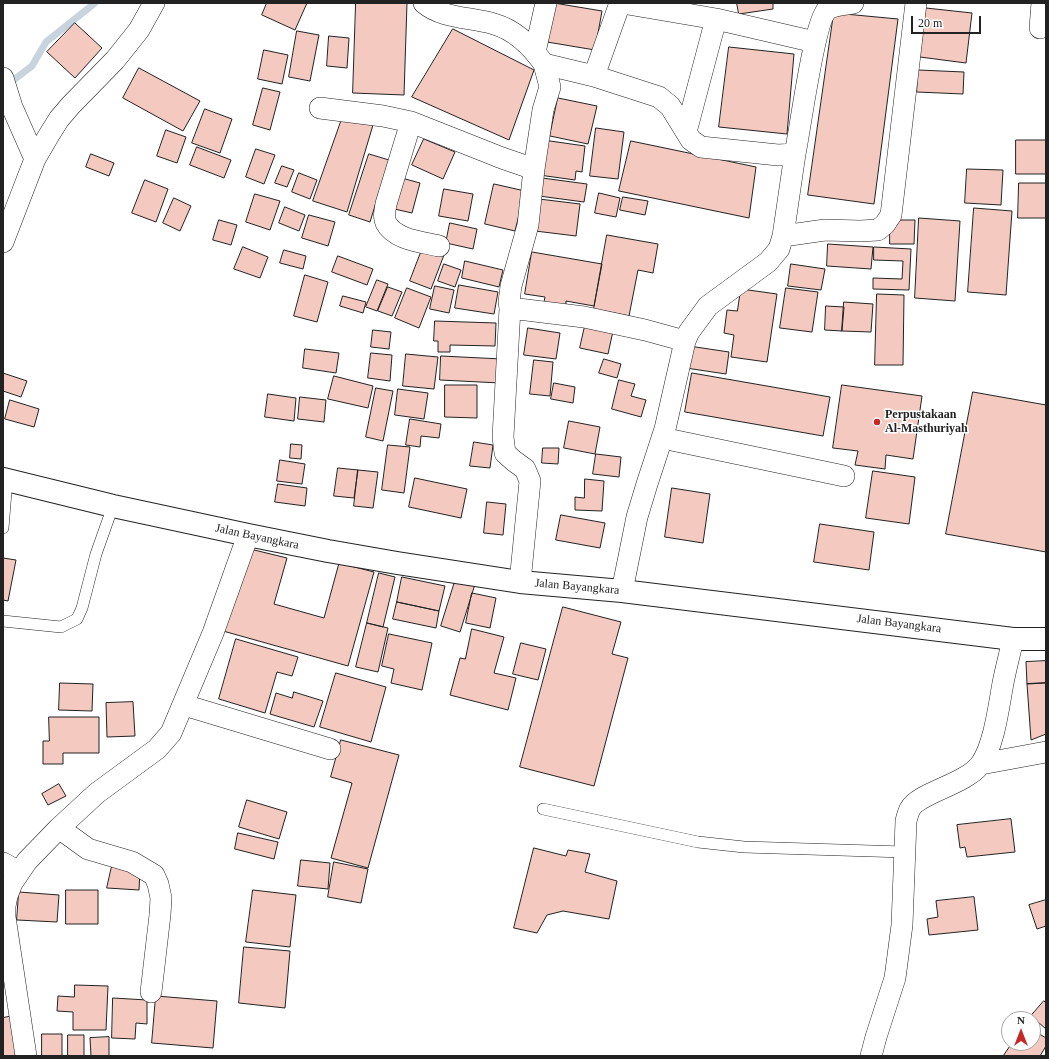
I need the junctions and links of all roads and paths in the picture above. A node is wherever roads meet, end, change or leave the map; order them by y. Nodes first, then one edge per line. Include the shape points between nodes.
1 (154, 3) edge
2 (424, 3) edge
3 (546, 3) edge
4 (621, 3) edge
5 (853, 3) edge
6 (916, 3) edge
7 (1042, 3) edge
8 (716, 19) junction
9 (1040, 28) dead end
10 (815, 42) junction
11 (540, 58) junction
12 (594, 76) junction
13 (3, 78) edge
14 (320, 108) dead end
15 (411, 122) junction
16 (686, 132) junction
17 (796, 154) junction
18 (35, 159) junction
19 (534, 169) junction
20 (783, 236) junction
21 (3, 242) edge
22 (439, 246) dead end
23 (510, 308) junction
24 (685, 341) junction
25 (662, 438) junction
26 (844, 476) dead end
27 (5, 480) edge
28 (113, 506) junction
29 (3, 528) edge
30 (248, 535) junction
31 (520, 582) junction
32 (622, 591) junction
33 (3, 621) edge
34 (1013, 639) junction
35 (1046, 639) edge
36 (184, 705) junction
37 (330, 749) dead end
38 (1046, 752) edge
39 (981, 764) junction
40 (543, 809) dead end
41 (59, 828) junction
42 (904, 852) junction
43 (11, 867) edge
44 (7, 970) edge
45 (151, 992) dead end
46 (26, 1056) edge
47 (871, 1056) edge

1 - 18 street via 139,30 115,60 59,119
2 - 11 street via 429,8 447,14 495,24 513,33
3 - 11 street
4 - 8 street
4 - 12 street
5 - 10 street via 827,10
6 - 20 street via 891,214 878,230 825,230
7 - 9 street
8 - 10 street
8 - 16 street
10 - 17 street
11 - 12 street
11 - 19 street via 550,87 543,110
12 - 16 street via 664,100
13 - 18 street
14 - 15 street
15 - 19 street
15 - 22 street via 384,216 386,224 395,233
16 - 17 street via 691,140 702,147 778,155
17 - 20 street
18 - 21 street
19 - 23 street via 528,225 512,286
20 - 24 street via 779,249 768,262 708,306
23 - 24 street via 584,317
23 - 31 street via 503,437 505,453 525,469 530,481
24 - 25 street via 666,430
25 - 26 street
25 - 32 street via 637,517
27 - 28 highway, Jalan Bayangkara
27 - 29 lane
28 - 30 highway, Jalan Bayangkara
28 - 33 lane via 96,554 82,608 76,619 61,627
30 - 31 highway, Jalan Bayangkara via 328,551
30 - 36 street
31 - 32 highway, Jalan Bayangkara
32 - 34 highway, Jalan Bayangkara
34 - 35 highway, Jalan Bayangkara
34 - 39 street via 995,727
36 - 37 street
36 - 41 street via 165,741 107,784
38 - 39 street
39 - 42 street via 962,780 916,802 910,809 906,821
40 - 42 lane via 698,842 744,847
41 - 43 street via 27,861
41 - 45 street via 88,849 132,862 154,875 161,898
42 - 47 street via 902,925 895,978
43 - 44 street via 12,883 4,906
44 - 46 street

